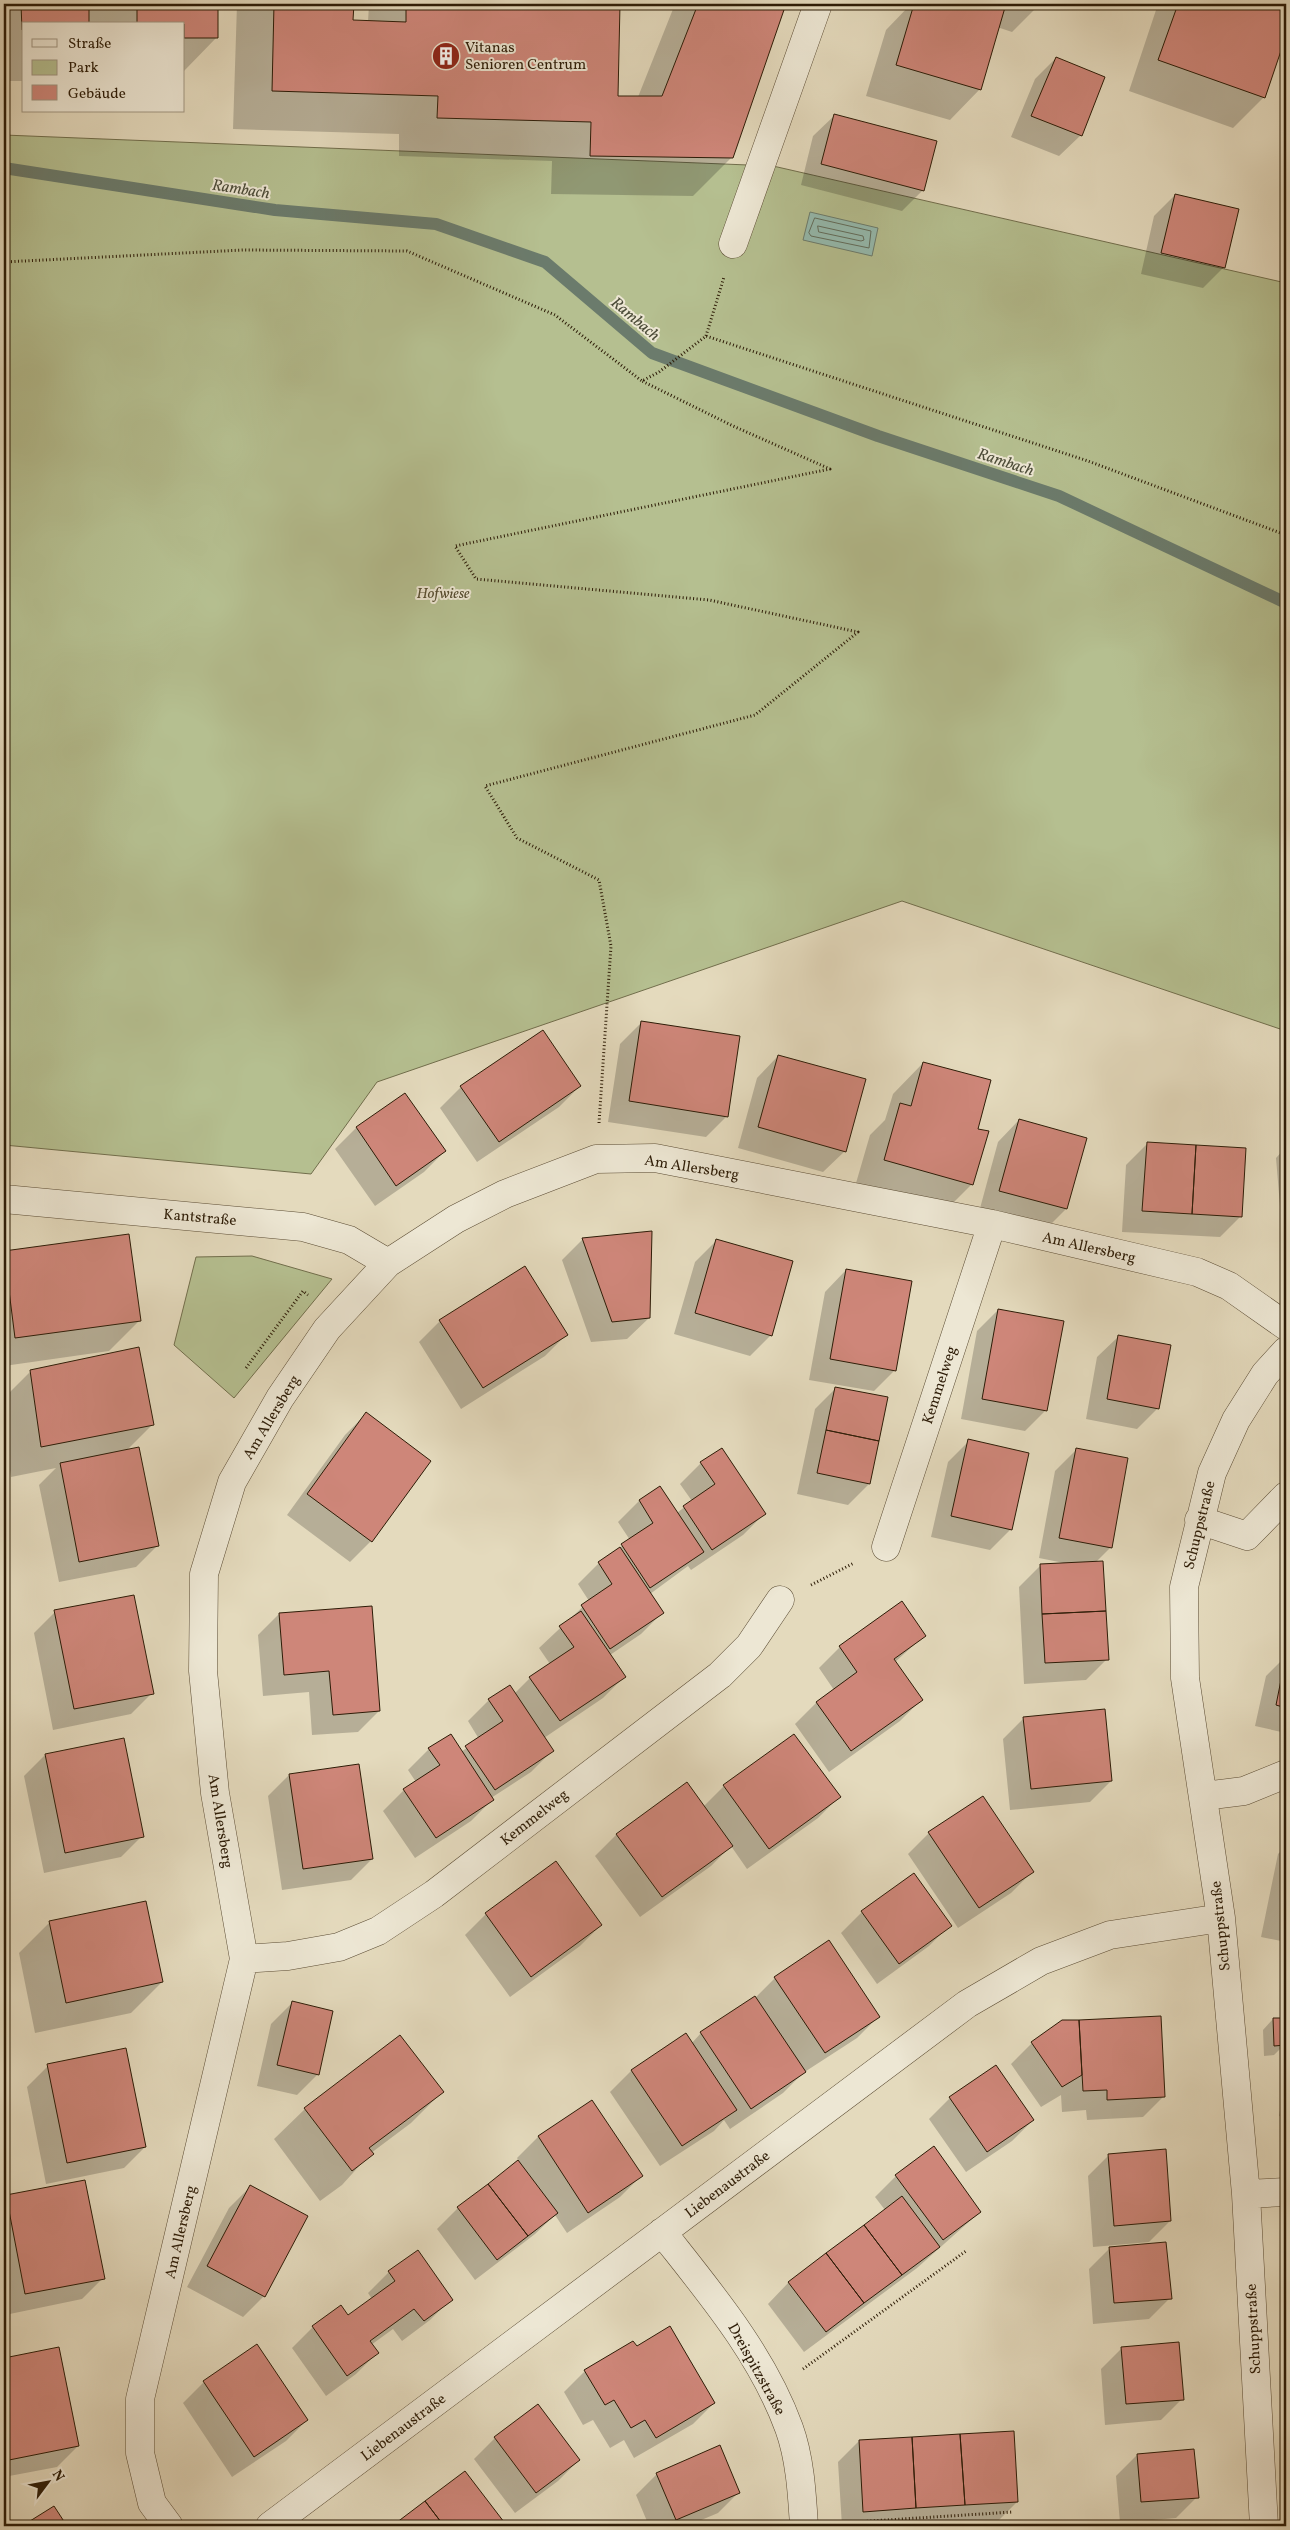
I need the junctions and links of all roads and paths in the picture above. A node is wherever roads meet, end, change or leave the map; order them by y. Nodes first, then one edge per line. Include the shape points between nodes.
1 (818, 4) edge
2 (733, 244) joint
3 (4, 262) edge
4 (706, 336) junction
5 (642, 381) junction
6 (1286, 535) edge
7 (596, 1159) junction
8 (4, 1199) edge
9 (992, 1224) junction
10 (388, 1263) junction
11 (303, 1291) dead end
12 (1286, 1326) edge
13 (1286, 1351) edge
14 (246, 1368) dead end
15 (1286, 1496) edge
16 (1199, 1520) junction
17 (886, 1547) joint
18 (780, 1600) joint
19 (1286, 1774) edge
20 (1204, 1796) junction
21 (1221, 1918) junction
22 (244, 1959) junction
23 (1286, 2192) edge
24 (1246, 2194) junction
25 (662, 2232) junction
26 (966, 2251) dead end
27 (772, 2392) junction
28 (1013, 2512) dead end
29 (804, 2525) edge
30 (169, 2526) edge
31 (270, 2526) edge
32 (1264, 2526) edge

1 - 2 street
2 - 4 path
3 - 5 path via 242,250 407,251 555,315
4 - 5 path
4 - 6 path via 1088,461
5 - 7 path via 830,469 454,546 476,579 708,600 858,632 755,715 485,786 517,838 599,880 611,946
7 - 9 street, Am Allersberg via 655,1158
7 - 10 street, Am Allersberg via 505,1194 456,1218
8 - 10 street, Kantstraße via 303,1227 349,1240
9 - 12 street, Am Allersberg via 1197,1272 1230,1286
9 - 17 street, Kemmelweg
10 - 22 street, Am Allersberg via 328,1329 280,1398 232,1482 204,1574 203,1671 214,1774
11 - 14 path
13 - 16 street, Schuppstraße via 1265,1374 1236,1420 1212,1473
15 - 16 street via 1247,1536
16 - 20 street, Schuppstraße via 1184,1587 1185,1668
17 - 18 path
18 - 22 street, Kemmelweg via 749,1646 720,1675 434,1894 378,1931 339,1947 288,1956
19 - 20 street via 1244,1791
20 - 21 street, Schuppstraße
21 - 24 street, Schuppstraße
21 - 25 street, Liebenaustraße via 1110,1935 1041,1961 967,2004
22 - 30 street, Am Allersberg via 140,2399 140,2453 152,2503
23 - 24 street
24 - 32 street, Schuppstraße
25 - 27 street, Dreispitzstraße via 736,2327
25 - 31 street, Liebenaustraße
26 - 27 path
27 - 29 street, Dreispitzstraße via 789,2429 802,2489
28 - 29 path

